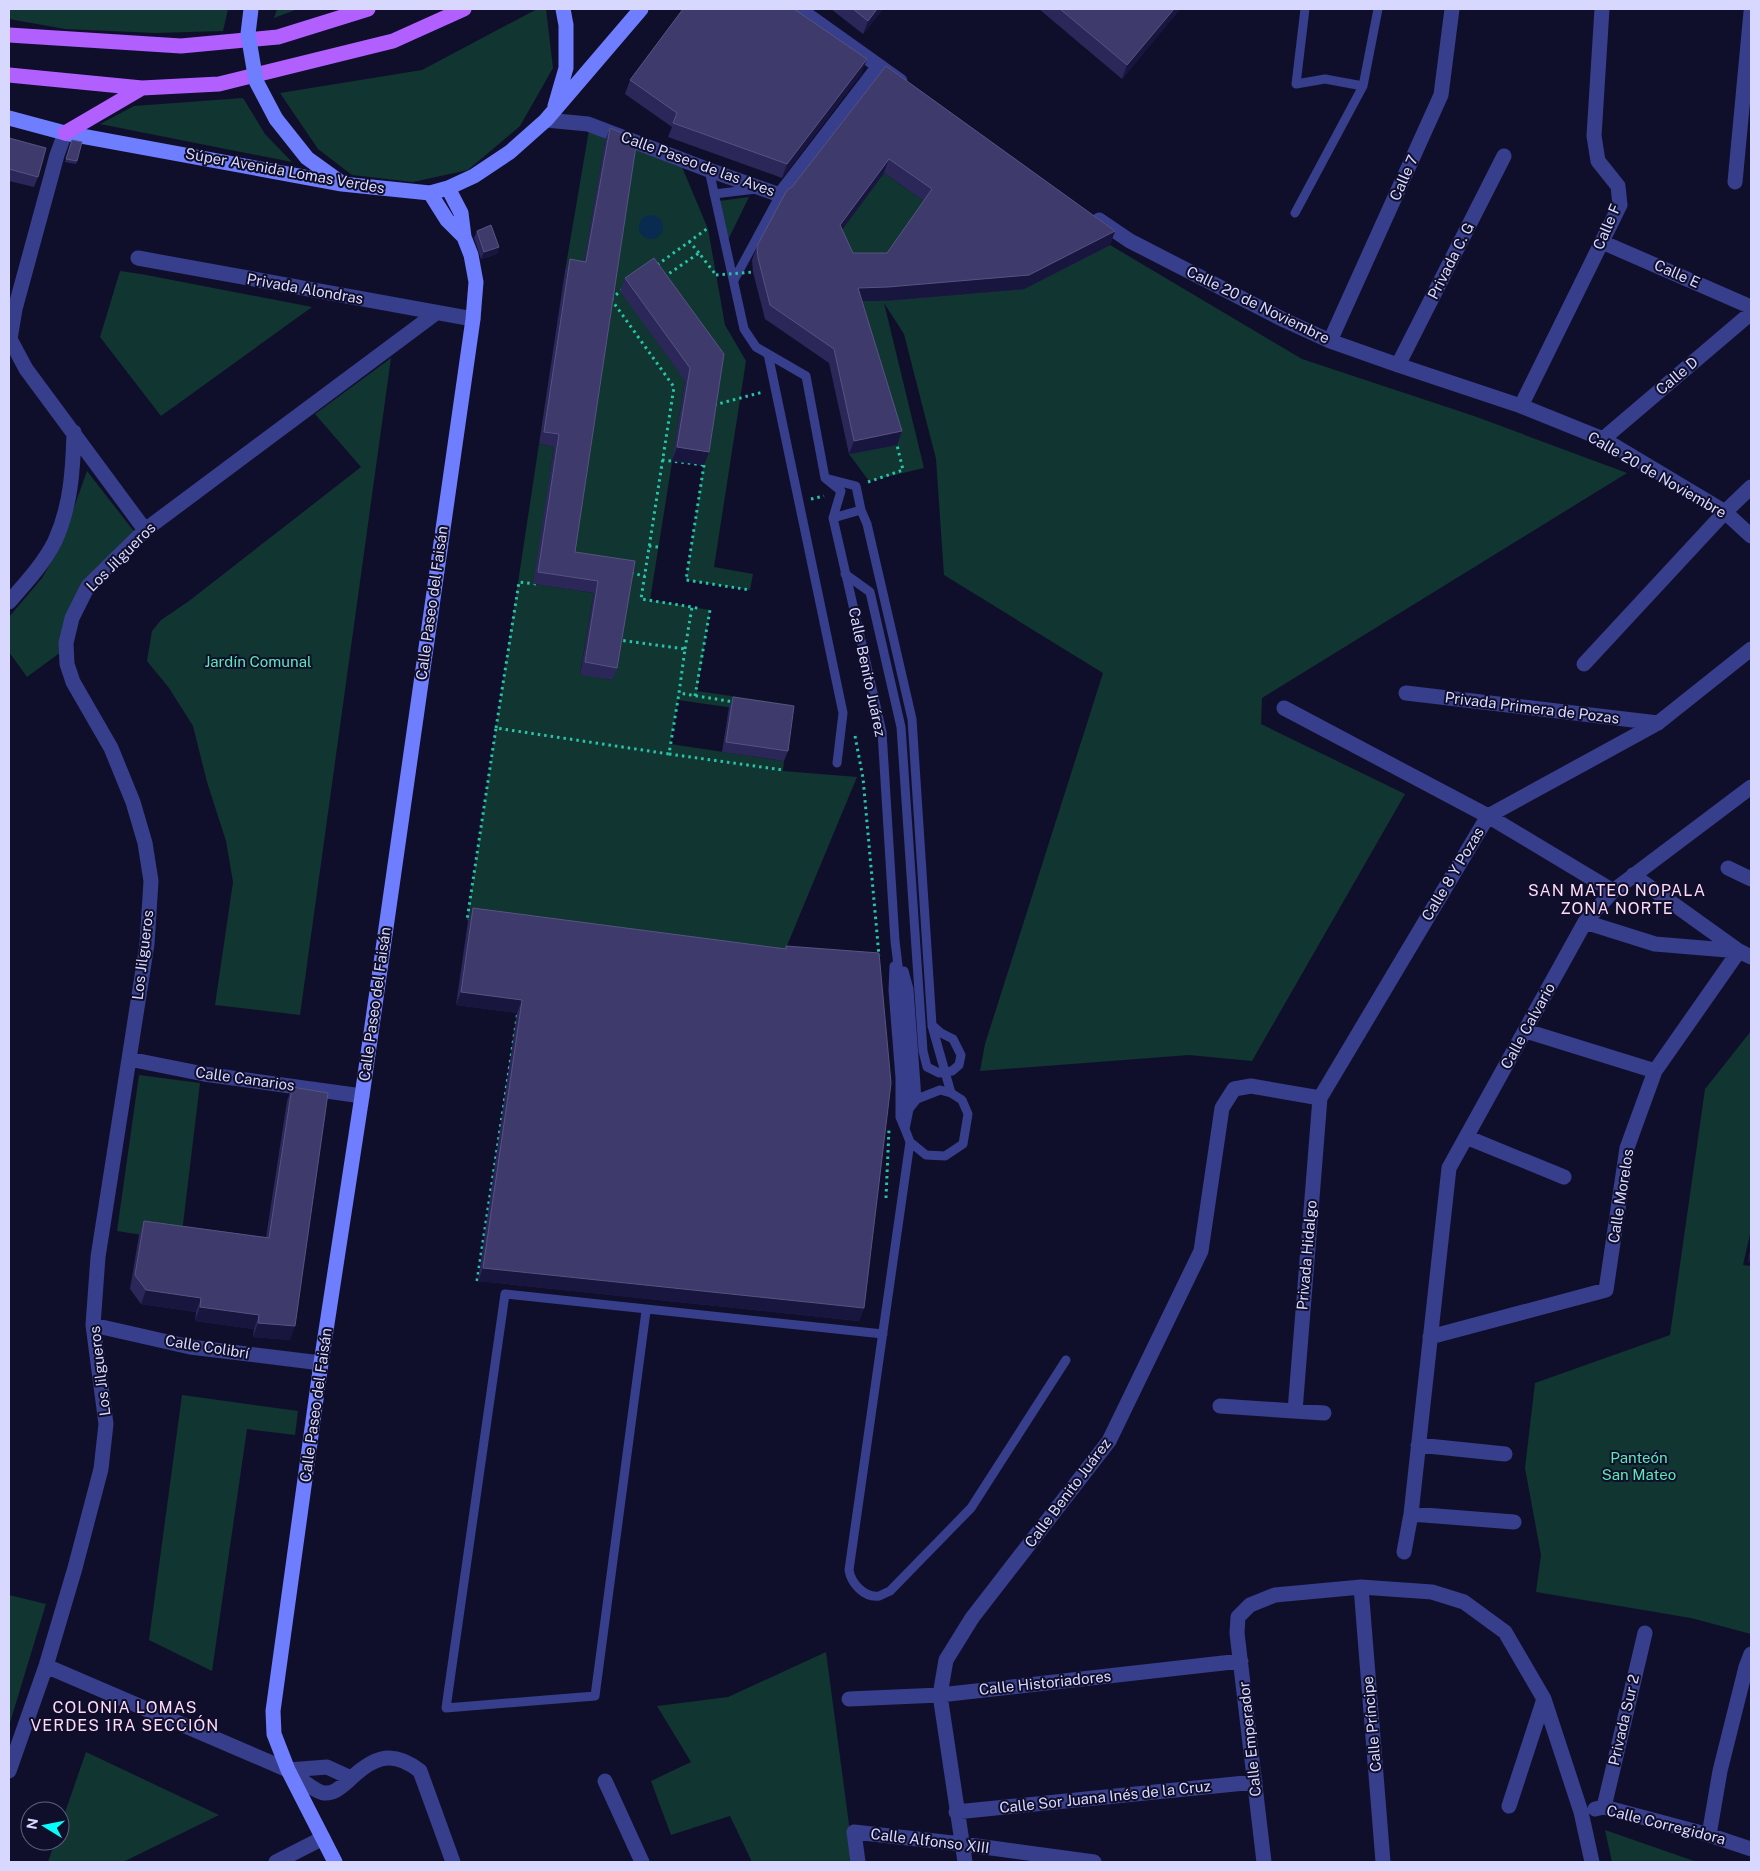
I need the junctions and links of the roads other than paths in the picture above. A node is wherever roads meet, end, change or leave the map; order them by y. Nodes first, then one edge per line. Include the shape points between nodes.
1 (252, 9) edge
2 (368, 9) edge
3 (464, 9) edge
4 (563, 9) edge
5 (641, 9) edge
6 (799, 9) edge
7 (1305, 9) edge
8 (1378, 9) edge
9 (1452, 9) edge
10 (1602, 9) edge
11 (1751, 12) edge
12 (9, 35) edge
13 (879, 66) junction
14 (9, 74) edge
15 (1363, 86) junction
16 (142, 88) junction
17 (914, 92) edge
18 (550, 115) junction
19 (9, 118) edge
20 (66, 133) junction
21 (1504, 156) dead end
22 (709, 170) junction
23 (1734, 182) dead end
24 (342, 184) junction
25 (448, 188) junction
26 (763, 188) junction
27 (430, 193) junction
28 (714, 194) junction
29 (780, 195) junction
30 (1295, 213) dead end
31 (1089, 214) edge
32 (464, 237) junction
33 (1602, 242) junction
34 (138, 258) dead end
35 (734, 280) junction
36 (1751, 307) edge
37 (436, 312) junction
38 (1751, 313) edge
39 (473, 319) junction
40 (1330, 340) junction
41 (768, 354) junction
42 (1398, 366) junction
43 (1521, 406) junction
44 (74, 432) junction
45 (1603, 439) junction
46 (825, 478) junction
47 (1751, 487) edge
48 (860, 510) junction
49 (1724, 512) junction
50 (833, 518) junction
51 (145, 530) junction
52 (1751, 536) edge
53 (845, 574) junction
54 (9, 602) edge
55 (1751, 649) edge
56 (1584, 664) dead end
57 (1406, 694) dead end
58 (1284, 708) dead end
59 (1658, 723) junction
60 (838, 763) dead end
61 (1751, 786) edge
62 (1488, 816) junction
63 (1728, 868) dead end
64 (1633, 875) junction
65 (1751, 879) edge
66 (1613, 891) junction
67 (1585, 922) junction
68 (895, 941) junction
69 (1745, 954) edge
70 (932, 1025) junction
71 (1526, 1031) junction
72 (129, 1059) junction
73 (1655, 1071) junction
74 (946, 1072) junction
75 (951, 1093) junction
76 (362, 1096) junction
77 (1320, 1098) junction
78 (917, 1099) junction
79 (909, 1109) junction
80 (905, 1129) junction
81 (1466, 1137) junction
82 (910, 1142) junction
83 (1564, 1177) dead end
84 (646, 1311) junction
85 (93, 1325) junction
86 (883, 1334) junction
87 (1430, 1338) junction
88 (1066, 1360) dead end
89 (321, 1363) junction
90 (1220, 1406) dead end
91 (1295, 1412) junction
92 (1324, 1413) dead end
93 (1418, 1445) junction
94 (1505, 1454) dead end
95 (1410, 1514) junction
96 (1514, 1522) dead end
97 (1404, 1552) dead end
98 (1361, 1587) junction
99 (1645, 1633) dead end
100 (1751, 1654) edge
101 (1241, 1661) junction
102 (46, 1666) junction
103 (940, 1695) junction
104 (849, 1699) dead end
105 (1544, 1699) junction
106 (9, 1770) edge
107 (288, 1770) junction
108 (355, 1775) junction
109 (605, 1781) dead end
110 (1255, 1782) junction
111 (1509, 1806) dead end
112 (1604, 1807) junction
113 (956, 1812) junction
114 (1581, 1812) junction
115 (1709, 1835) junction
116 (323, 1838) junction
117 (962, 1844) junction
118 (1751, 1849) edge
119 (276, 1862) edge
120 (334, 1862) edge
121 (453, 1862) edge
122 (642, 1862) edge
123 (858, 1862) edge
124 (965, 1862) edge
125 (1094, 1862) edge
126 (1264, 1862) edge
127 (1383, 1862) edge
128 (1592, 1862) edge

1 - 24 street, bridge via 248,34 256,81 276,119 307,158
2 - 12 main road via 278,37 181,46
3 - 16 main road via 393,40 287,68 219,84
4 - 18 street via 566,68
5 - 18 street, Súper Avenida Lomas Verdes
6 - 13 street
7 - 15 lane via 1296,84 1325,79
8 - 15 lane
9 - 40 street, Calle 7 via 1441,95
10 - 33 street, Calle F via 1594,136 1598,160 1618,186 1620,206
11 - 23 street
13 - 17 street
13 - 29 street, Calle Paseo de las Aves
14 - 16 main road
15 - 30 lane
16 - 20 main road
18 - 22 street, Calle Paseo de las Aves via 588,124
18 - 25 street, Súper Avenida Lomas Verdes via 510,152 474,176
19 - 20 street, Súper Avenida Lomas Verdes
20 - 24 street, Súper Avenida Lomas Verdes
20 - 44 street via 57,155 15,309 10,339 26,369
21 - 42 street, Privada C. G
22 - 26 street, Calle Paseo de las Aves
22 - 28 lane
24 - 27 street, Súper Avenida Lomas Verdes
25 - 27 street, Súper Avenida Lomas Verdes
25 - 32 street, Calle Paseo del Faisán via 461,214
26 - 28 lane
26 - 29 street, Calle Paseo de las Aves
27 - 32 street, Calle Paseo del Faisán via 447,220
28 - 35 lane
29 - 35 lane
31 - 40 street, Calle 20 de Noviembre via 1130,241
32 - 39 street, Calle Paseo del Faisán via 476,282
33 - 36 street, Calle E
33 - 43 street, Calle F
34 - 37 street, Privada Alondras
35 - 41 lane via 744,329 756,347
37 - 39 street, Privada Alondras
37 - 51 street, Los Jilgueros
38 - 45 street, Calle D
39 - 76 street, Calle Paseo del Faisán
40 - 42 street, Calle 20 de Noviembre
41 - 46 lane via 806,376
41 - 60 lane via 843,713
42 - 43 street, Calle 20 de Noviembre
43 - 45 street, Calle 20 de Noviembre
44 - 51 street
44 - 54 street via 73,472 67,508 54,542
45 - 49 street, Calle 20 de Noviembre
46 - 48 lane via 856,486
46 - 50 lane, Calle Benito Juárez via 841,491
47 - 49 street
48 - 50 lane
48 - 70 lane via 912,719
49 - 52 street, Calle 20 de Noviembre
49 - 56 street
50 - 53 lane, Calle Benito Juárez
51 - 72 street, Los Jilgueros via 88,586 72,618 66,643 67,664 73,682 112,748 133,802 145,843 151,881 147,944
53 - 68 lane, Calle Benito Juárez via 882,732
53 - 74 lane via 870,592 901,727 923,1051 927,1067
55 - 59 street, Calle 8 Y Pozas
57 - 59 street, Privada Primera de Pozas
58 - 62 street
59 - 62 street, Calle 8 Y Pozas
61 - 64 street, Calle Calvario
62 - 66 street
62 - 77 street, Calle 8 Y Pozas
63 - 65 street
64 - 66 street, Calle Calvario
64 - 69 street
66 - 67 street, Calle Calvario
67 - 69 street via 1655,944
67 - 71 street, Calle Calvario
68 - 78 lane via 909,989
68 - 79 lane, Calle Benito Juárez via 902,990
68 - 80 lane via 893,990 900,1117
69 - 73 street, Calle Morelos
70 - 74 lane
70 - 74 lane via 953,1039 961,1054 959,1065 952,1072
71 - 73 street
71 - 81 street, Calle Calvario
72 - 76 street, Calle Canarios via 204,1074
72 - 85 street, Los Jilgueros via 98,1257
73 - 87 street, Calle Morelos via 1627,1148 1606,1290
74 - 75 lane
75 - 78 lane via 940,1090
75 - 82 lane via 962,1100 968,1114 962,1144 946,1156 926,1155
76 - 89 street, Calle Paseo del Faisán
77 - 91 street, Privada Hidalgo
77 - 103 street, Calle Benito Juárez via 1251,1086 1234,1089 1222,1108 1201,1251 1114,1433 972,1618 946,1660
78 - 79 lane
79 - 80 lane
80 - 82 lane
81 - 83 street
81 - 87 street, Calle Calvario via 1449,1168
82 - 86 lane
84 - 84 lane via 505,1294 446,1708 595,1696
84 - 86 lane
85 - 89 street, Calle Colibrí via 190,1347
85 - 102 street, Los Jilgueros via 106,1424 101,1469
86 - 88 lane via 849,1570 850,1578 863,1593 878,1596 897,1585 972,1508
87 - 93 street, Calle Calvario
89 - 107 street, Calle Paseo del Faisán via 273,1710 274,1734
90 - 91 street
91 - 92 street
93 - 94 street
93 - 95 street, Calle Calvario
95 - 96 street
95 - 97 street, Calle Calvario
98 - 101 street, Calle Emperador via 1275,1595 1250,1605 1238,1617
98 - 105 street via 1432,1592 1464,1602 1505,1632
98 - 127 street, Calle Príncipe
99 - 112 street, Privada Sur 2
100 - 115 street via 1720,1771
101 - 103 street, Calle Historiadores
101 - 110 street, Calle Emperador
102 - 106 street, Los Jilgueros
102 - 107 street
103 - 104 street, Calle Historiadores
103 - 113 street, Calle Benito Juárez
105 - 111 street
105 - 114 street
107 - 108 street via 326,1767
107 - 108 street via 322,1793 337,1790
107 - 116 street, Calle Paseo del Faisán
108 - 121 street via 377,1760 394,1757 420,1771
109 - 122 street
110 - 113 street, Calle Sor Juana Inés de la Cruz
110 - 126 street, Calle Emperador
112 - 114 street, Calle Corregidora
112 - 115 street, Calle Corregidora
113 - 117 street, Calle Benito Juárez
114 - 128 street
115 - 118 street, Calle Corregidora
116 - 119 street
116 - 120 street, Calle Paseo del Faisán
117 - 123 street, Calle Alfonso XIII via 854,1832
117 - 124 street, Calle Benito Juárez
117 - 125 street, Calle Alfonso XIII

